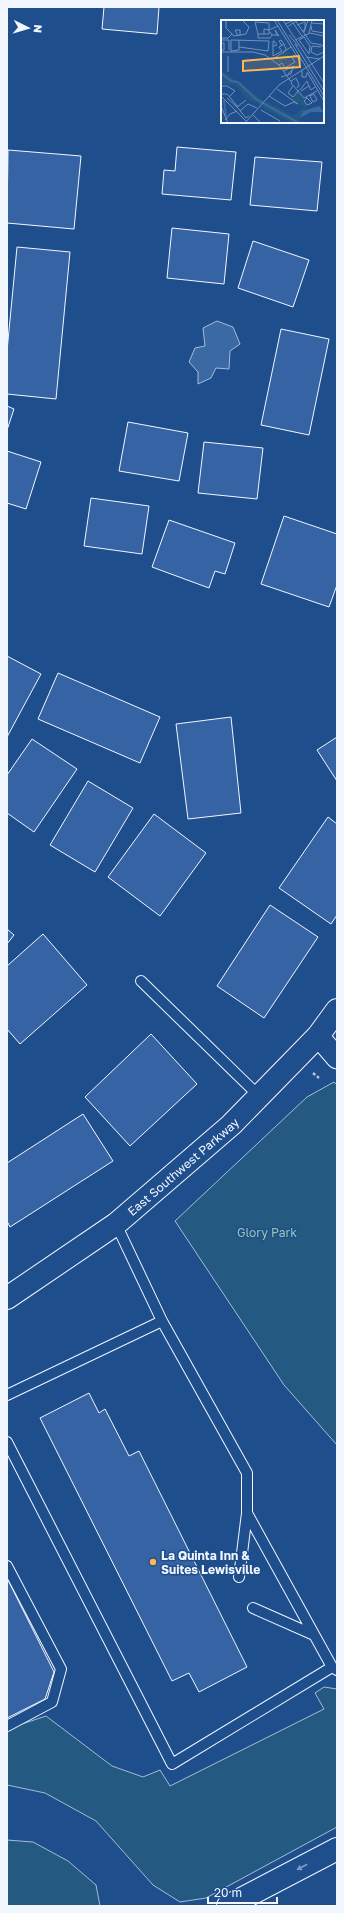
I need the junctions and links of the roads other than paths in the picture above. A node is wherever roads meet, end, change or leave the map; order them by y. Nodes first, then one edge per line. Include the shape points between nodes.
1 (141, 981) dead end
2 (337, 1010) edge
3 (318, 1036) junction
4 (337, 1058) edge
5 (259, 1096) junction
6 (116, 1224) junction
7 (7, 1298) edge
8 (162, 1322) junction
9 (7, 1395) edge
10 (7, 1442) edge
11 (247, 1513) junction
12 (7, 1566) edge
13 (240, 1577) dead end
14 (253, 1608) dead end
15 (314, 1635) junction
16 (334, 1668) edge
17 (7, 1726) edge
18 (337, 1849) edge
19 (228, 1906) edge

1 - 5 lane
2 - 3 street, East Southwest Parkway
3 - 4 street
3 - 5 street, East Southwest Parkway
5 - 6 street, East Southwest Parkway via 231,1125
6 - 7 street, East Southwest Parkway
6 - 8 lane
8 - 9 lane
8 - 11 lane via 247,1473
10 - 16 lane via 172,1764
11 - 13 lane
11 - 15 lane
12 - 17 lane via 61,1669 52,1702
14 - 15 lane
15 - 16 lane
18 -> 19 street

